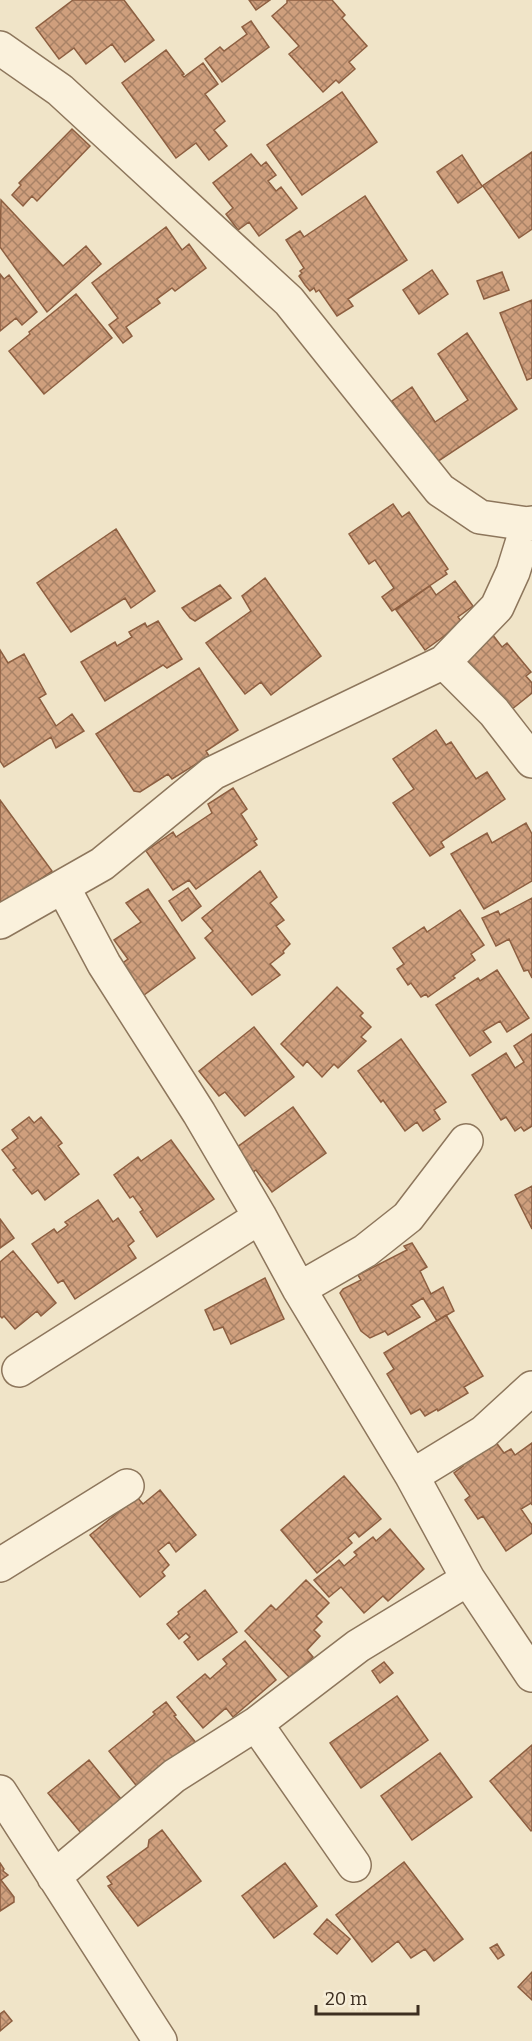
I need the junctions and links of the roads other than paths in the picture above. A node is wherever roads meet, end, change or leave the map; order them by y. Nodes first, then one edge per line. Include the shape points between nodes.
1 (0, 48) edge
2 (530, 523) edge
3 (444, 662) junction
4 (532, 761) edge
5 (63, 888) junction
6 (0, 922) edge
7 (466, 1141) dead end
8 (260, 1217) junction
9 (299, 1289) junction
10 (20, 1370) dead end
11 (532, 1388) edge
12 (412, 1476) junction
13 (127, 1486) dead end
14 (0, 1565) edge
15 (468, 1579) junction
16 (532, 1675) edge
17 (256, 1724) junction
18 (0, 1792) edge
19 (354, 1866) dead end
20 (54, 1877) junction
21 (158, 2041) edge

1 - 2 street via 60,90 289,301 440,489 480,517
2 - 3 street via 497,607
3 - 4 street via 481,698
3 - 5 street via 213,773 102,864
5 - 6 street
5 - 8 street via 104,964
7 - 9 street via 408,1216 365,1251
8 - 9 street
8 - 10 street
9 - 12 street
11 - 12 street via 484,1432
12 - 15 street
13 - 14 street
15 - 16 street
15 - 17 street via 358,1646
17 - 19 street
17 - 20 street via 174,1776
18 - 20 street
20 - 21 street

